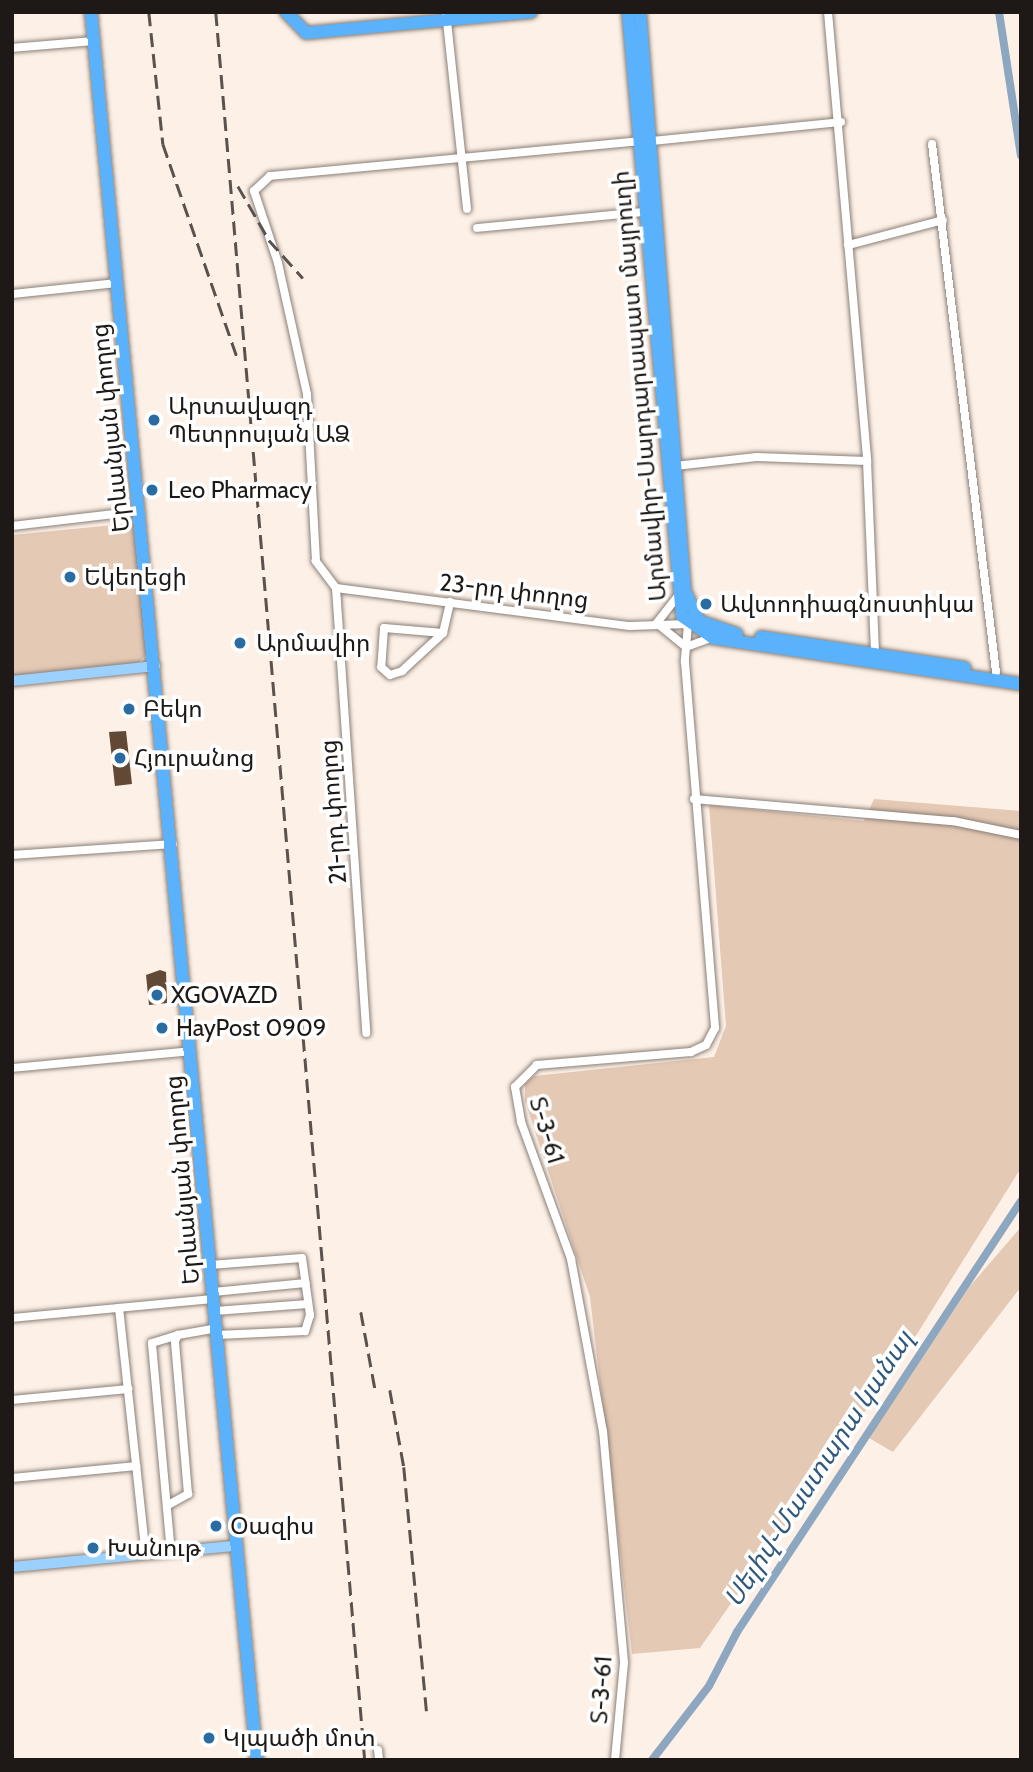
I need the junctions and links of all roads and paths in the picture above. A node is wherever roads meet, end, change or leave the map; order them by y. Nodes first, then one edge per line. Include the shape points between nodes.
1 (91, 12) edge
2 (531, 12) edge
3 (628, 12) edge
4 (640, 12) edge
5 (828, 12) edge
6 (288, 14) edge
7 (446, 16) edge
8 (93, 41) junction
9 (12, 48) edge
10 (841, 122) junction
11 (644, 141) junction
12 (932, 144) dead end
13 (463, 161) junction
14 (467, 209) dead end
15 (643, 212) junction
16 (943, 220) junction
17 (477, 228) dead end
18 (848, 245) junction
19 (117, 284) junction
20 (12, 294) edge
21 (662, 362) junction
22 (867, 461) junction
23 (675, 466) junction
24 (140, 511) junction
25 (12, 526) edge
26 (336, 588) junction
27 (678, 596) junction
28 (450, 602) junction
29 (691, 620) junction
30 (656, 624) junction
31 (443, 633) junction
32 (712, 638) junction
33 (686, 647) junction
34 (875, 653) junction
35 (155, 667) junction
36 (996, 673) junction
37 (1021, 676) edge
38 (12, 681) edge
39 (1021, 684) edge
40 (694, 799) junction
41 (1021, 835) edge
42 (173, 844) junction
43 (12, 855) edge
44 (366, 1033) dead end
45 (191, 1051) junction
46 (12, 1068) edge
47 (211, 1265) junction
48 (306, 1283) junction
49 (214, 1301) junction
50 (309, 1304) junction
51 (119, 1308) junction
52 (12, 1318) edge
53 (216, 1331) junction
54 (178, 1335) junction
55 (128, 1388) junction
56 (12, 1400) edge
57 (136, 1466) junction
58 (12, 1478) edge
59 (170, 1504) junction
60 (236, 1546) junction
61 (171, 1553) junction
62 (146, 1555) junction
63 (12, 1567) edge
64 (257, 1760) edge
65 (615, 1760) edge

1 - 8 highway, Երևանյան փողոց
2 - 7 highway
3 - 11 highway, Արմավիր-Սարդարապատ մայրուղի
4 - 11 highway, Արմավիր-Սարդարապատ մայրուղի
5 - 10 street
6 - 7 highway via 306,33
7 - 13 street
8 - 9 street
8 - 19 highway, Երևանյան փողոց
10 - 11 street
10 - 18 street
11 - 13 street
11 - 15 highway, Արմավիր-Սարդարապատ մայրուղի
11 - 21 highway, Արմավիր-Սարդարապատ մայրուղի
12 - 16 street
13 - 14 street
13 - 26 street via 270,176 254,191 278,263 307,394 316,561
15 - 17 street
15 - 21 highway, Արմավիր-Սարդարապատ մայրուղի
16 - 18 street
16 - 36 street
18 - 22 street
19 - 20 street
19 - 24 highway, Երևանյան փողոց
21 - 23 highway, Արմավիր-Սարդարապատ մայրուղի
21 - 27 highway, Արմավիր-Սարդարապատ մայրուղի
22 - 23 street via 757,457
22 - 34 street
23 - 29 highway, Արմավիր-Սարդարապատ մայրուղի
24 - 25 street
24 - 35 highway, Երևանյան փողոց
26 - 28 street, 23-րդ փողոց
26 - 44 street, 21-րդ փողոց
27 - 29 highway, Արմավիր-Սարդարապատ մայրուղի
27 - 30 street
28 - 30 street, 23-րդ փողոց
28 - 31 street
29 - 30 street, 23-րդ փողոց
29 - 32 highway, Արմավիր-Սարդարապատ մայրուղի
29 - 33 street, Տ-3-61 / Տ-3-61
29 - 34 highway, Արմավիր-Սարդարապատ մայրուղի via 732,633
30 - 33 street
31 - 31 street via 402,671 390,675 381,667 384,628
32 - 33 street
32 - 39 highway, Արմավիր-Սարդարապատ մայրուղի
33 - 40 street, Տ-3-61 / Տ-3-61
34 - 36 highway, Արմավիր-Սարդարապատ մայրուղի
35 - 38 main road
35 - 42 highway, Երևանյան փողոց
36 - 37 highway, Արմավիր-Սարդարապատ մայրուղի
40 - 41 street via 953,821
40 - 65 street, Տ-3-61 / Տ-3-61 via 715,1027 706,1045 691,1052 537,1065 515,1087 521,1122 571,1259 603,1431 624,1663
42 - 43 street
42 - 45 highway, Երևանյան փողոց
45 - 46 street
45 - 47 highway, Երևանյան փողոց
47 - 48 street via 302,1258
47 - 49 highway, Երևանյան փողոց
48 - 49 street
48 - 50 street
49 - 50 street
49 - 51 street
49 - 53 highway, Երևանյան փողոց
50 - 53 street via 305,1331
51 - 52 street
51 - 55 street
53 - 54 street
53 - 60 highway, Երևանյան փողոց
54 - 59 street via 188,1494
54 - 59 street via 152,1343
55 - 56 street
55 - 57 street
57 - 58 street
57 - 62 street
59 - 61 street
60 - 61 main road
60 - 64 highway, Երևանյան փողոց
61 - 62 main road
62 - 63 main road

